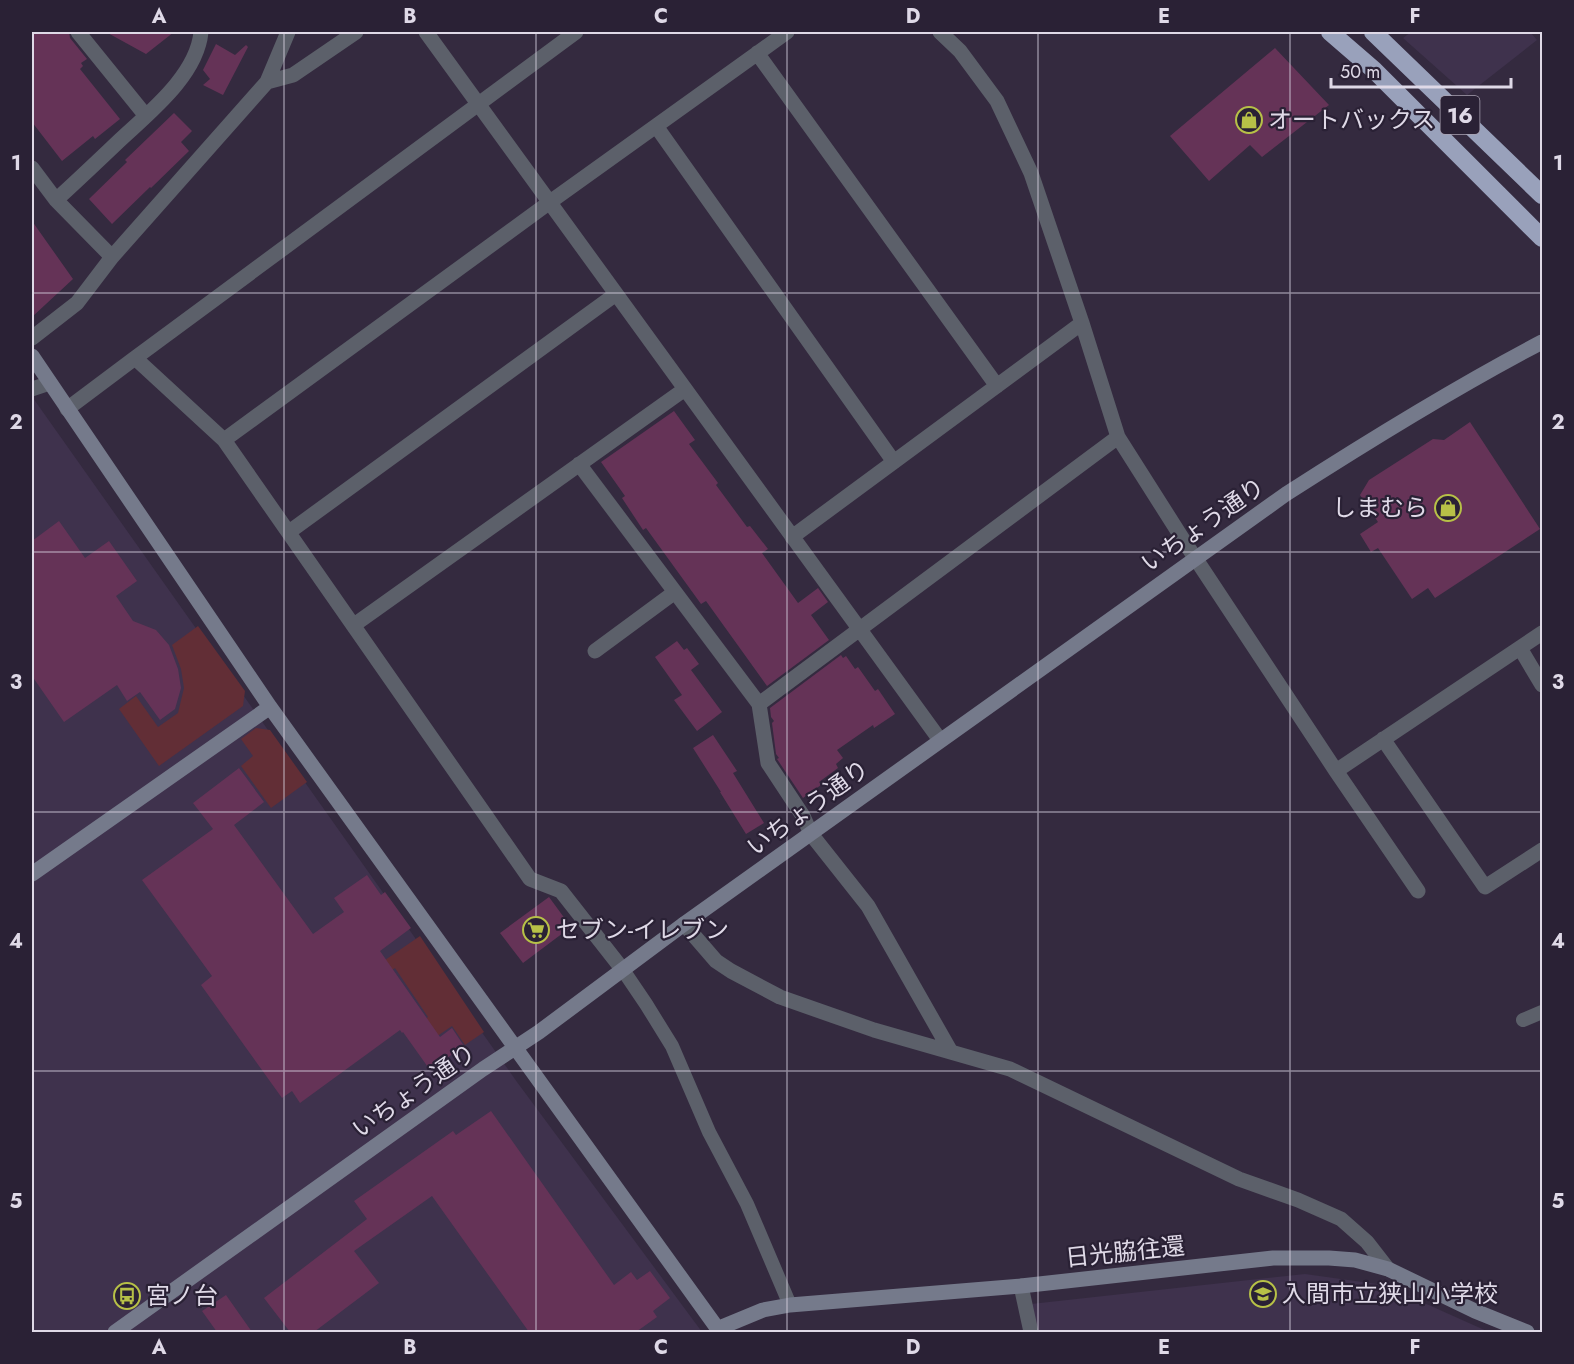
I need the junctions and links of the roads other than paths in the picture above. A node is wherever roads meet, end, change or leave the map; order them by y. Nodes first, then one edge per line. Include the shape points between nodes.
1 (78, 32) edge
2 (201, 32) edge
3 (288, 32) edge
4 (356, 32) edge
5 (426, 32) edge
6 (576, 32) edge
7 (787, 32) edge
8 (940, 32) edge
9 (1330, 32) edge
10 (1377, 32) edge
11 (757, 53) junction
12 (267, 82) junction
13 (479, 104) junction
14 (146, 116) junction
15 (656, 126) junction
16 (32, 168) edge
17 (1542, 195) edge
18 (57, 200) junction
19 (550, 202) junction
20 (1542, 238) edge
21 (112, 257) junction
22 (616, 294) junction
23 (1082, 323) junction
24 (32, 338) edge
25 (1542, 342) edge
26 (32, 356) edge
27 (135, 358) junction
28 (50, 382) junction
29 (997, 386) junction
30 (32, 389) edge
31 (685, 389) junction
32 (67, 409) junction
33 (1118, 437) junction
34 (224, 440) junction
35 (894, 462) junction
36 (579, 464) junction
37 (289, 532) junction
38 (792, 537) junction
39 (1195, 557) junction
40 (675, 592) junction
41 (354, 625) junction
42 (858, 629) junction
43 (1542, 633) edge
44 (1520, 648) junction
45 (595, 651) dead end
46 (1542, 685) edge
47 (759, 704) junction
48 (270, 707) junction
49 (940, 740) junction
50 (1383, 740) junction
51 (1336, 771) junction
52 (811, 834) junction
53 (1542, 850) edge
54 (32, 874) edge
55 (1418, 891) dead end
56 (684, 924) junction
57 (622, 970) junction
58 (1542, 1012) edge
59 (1523, 1020) dead end
60 (514, 1048) junction
61 (951, 1052) junction
62 (1388, 1269) junction
63 (1021, 1286) junction
64 (790, 1305) junction
65 (718, 1331) edge
66 (115, 1332) edge
67 (1031, 1332) edge
68 (1527, 1332) edge

1 - 14 street
2 - 14 street via 195,56
3 - 12 street
4 - 12 street via 293,75
5 - 13 street
6 - 13 street
7 - 11 street
8 - 23 street via 960,51 997,101 1031,173
9 - 20 highway, 16 via 1374,70
10 - 17 highway, 16
11 - 15 street
11 - 29 street
12 - 21 street
13 - 19 street
13 - 27 street
14 - 18 street
15 - 19 street
15 - 35 street
16 - 18 street
18 - 21 street
19 - 22 street
19 - 34 street
21 - 24 street via 77,303
22 - 31 street
22 - 37 street
23 - 29 street
23 - 33 street
25 - 39 street, いちょう通り via 1369,441
26 - 28 street
27 - 32 street
27 - 34 street
28 - 30 street
28 - 32 street
29 - 35 street
31 - 36 street
31 - 38 street
32 - 48 street
33 - 39 street
33 - 42 street
34 - 37 street
35 - 38 street
36 - 40 street
36 - 41 street
37 - 41 street
38 - 42 street
39 - 49 street, いちょう通り
39 - 51 street
40 - 45 street
40 - 47 street
41 - 57 street via 530,879 561,891
42 - 47 street
42 - 49 street
43 - 44 street
44 - 46 street
44 - 50 street
47 - 52 street via 768,763
48 - 54 street
48 - 60 street
49 - 52 street, いちょう通り
50 - 51 street
50 - 53 street via 1485,887
51 - 55 street
52 - 56 street, いちょう通り
52 - 61 street via 868,906
56 - 57 street, いちょう通り
56 - 61 street via 716,961 780,997
57 - 60 street, いちょう通り
57 - 64 lane via 672,1046
58 - 59 lane
60 - 65 street
60 - 66 street, いちょう通り
61 - 62 street via 1010,1069 1239,1179 1341,1219 1367,1242
62 - 63 street, 日光脇往還 via 1355,1260 1273,1258
62 - 68 street, 日光脇往還
63 - 64 street, 日光脇往還
63 - 67 street
64 - 65 street, 日光脇往還 via 763,1310

